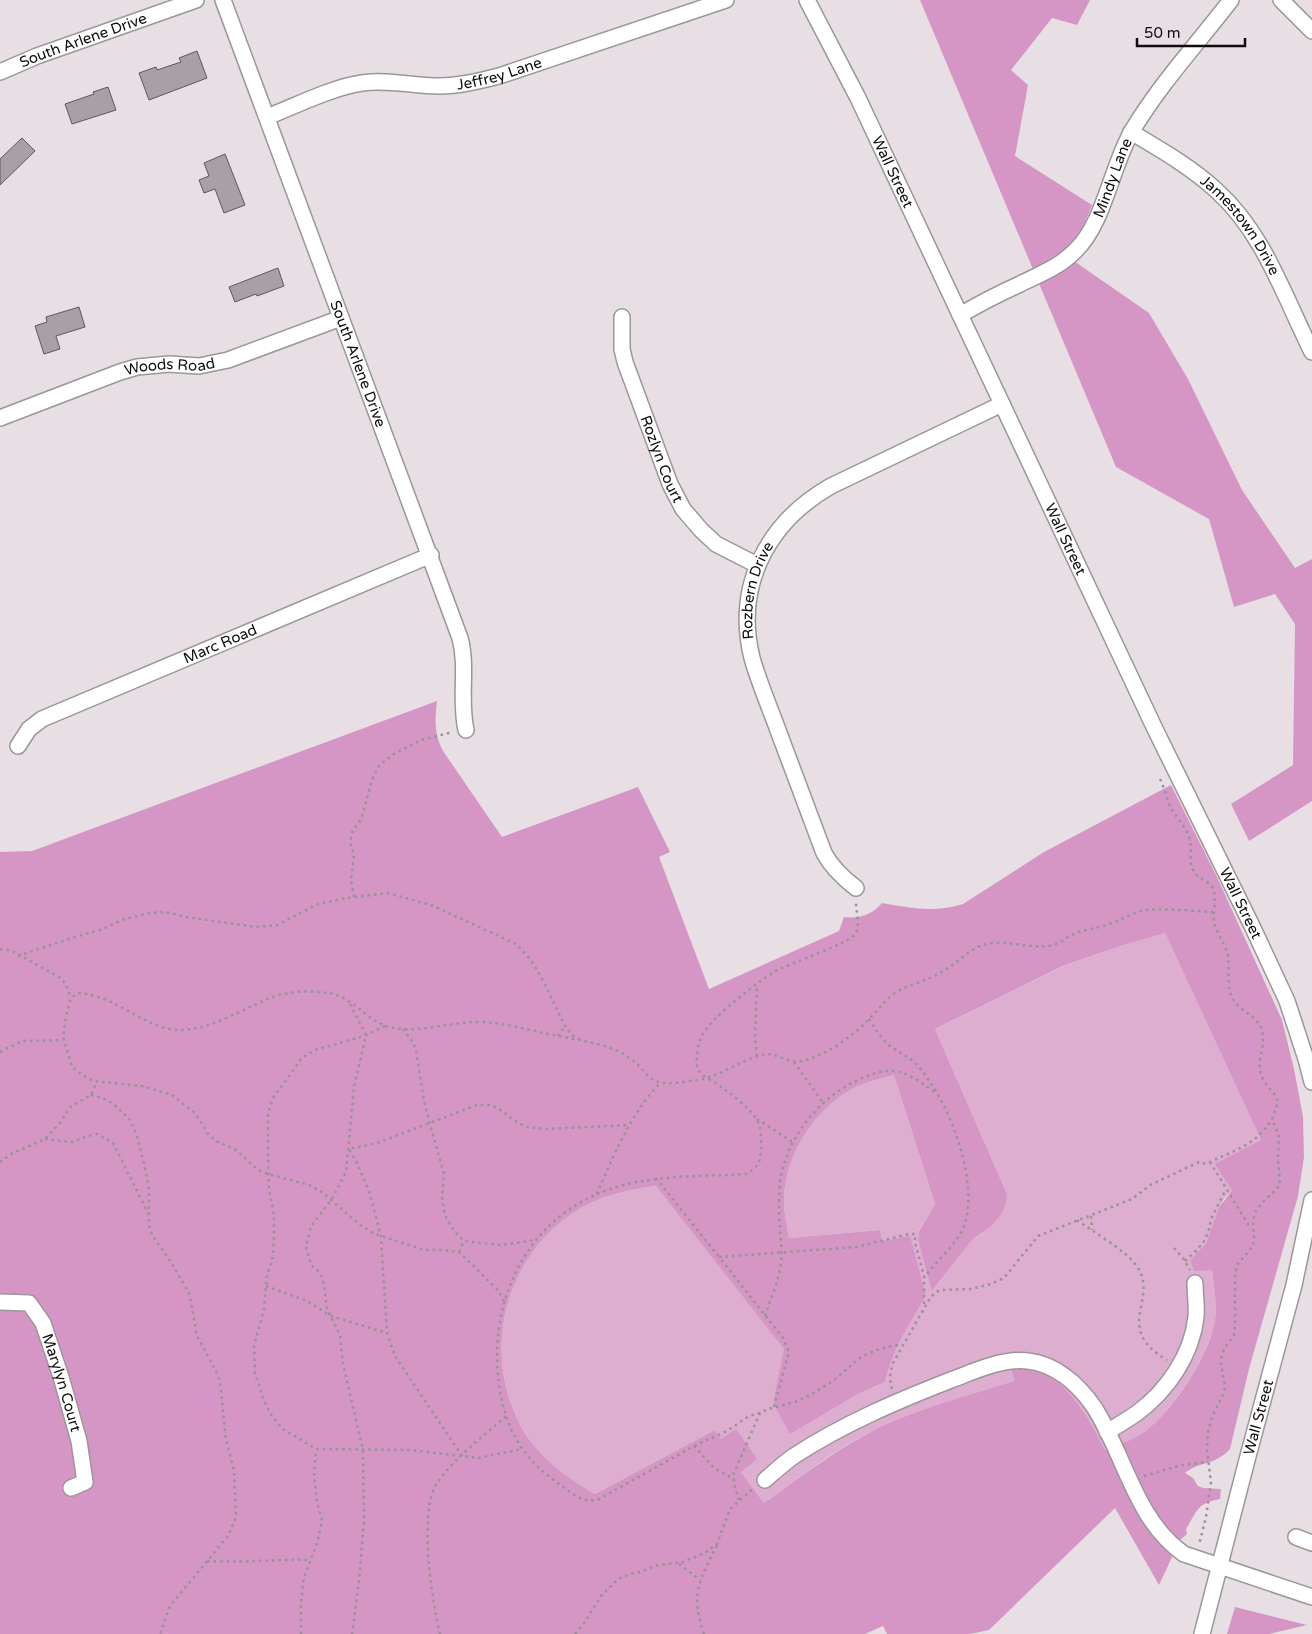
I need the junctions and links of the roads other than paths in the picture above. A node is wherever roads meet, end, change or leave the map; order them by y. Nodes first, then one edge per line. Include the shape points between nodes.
1 (196, 0) edge
2 (223, 0) edge
3 (726, 0) edge
4 (807, 0) edge
5 (1231, 0) edge
6 (1281, 0) edge
7 (1312, 31) edge
8 (0, 72) edge
9 (267, 117) junction
10 (1131, 132) junction
11 (960, 315) junction
12 (622, 317) dead end
13 (341, 318) junction
14 (1311, 347) edge
15 (1002, 404) junction
16 (0, 418) edge
17 (431, 555) junction
18 (756, 565) junction
19 (466, 730) road end
20 (18, 746) dead end
21 (856, 888) road end
22 (1312, 1082) edge
23 (1312, 1200) edge
24 (1195, 1283) road end
25 (0, 1302) edge
26 (1107, 1432) junction
27 (765, 1480) road end
28 (71, 1488) dead end
29 (1296, 1537) dead end
30 (1312, 1543) edge
31 (1220, 1567) junction
32 (1312, 1597) edge
33 (1202, 1634) edge

1 - 8 street, South Arlene Drive
2 - 9 street, South Arlene Drive
3 - 9 street, Jeffrey Lane via 499,76 451,86 387,81 360,83
4 - 11 street, Wall Street via 858,98
5 - 10 street, Mindy Lane
6 - 7 street
9 - 13 street, South Arlene Drive
10 - 11 street, Mindy Lane via 1093,227 1078,249 1052,268
10 - 14 street, Jamestown Drive via 1191,169 1236,211 1266,255
11 - 15 street, Wall Street
12 - 18 street, Rozlyn Court via 625,362 677,499 692,521 716,544
13 - 16 street, Woods Road via 212,364 157,364 128,370
13 - 17 street, South Arlene Drive
15 - 18 street, Rozbern Drive via 814,496 794,511 774,534
15 - 22 street, Wall Street via 1287,1001
17 - 19 street, South Arlene Drive via 462,646 462,703
17 - 20 street, Marc Road via 42,720 29,729
18 - 21 street, Rozbern Drive via 747,619 752,657 824,853 829,864
23 - 31 street, Wall Street via 1294,1285
24 - 26 street via 1196,1316 1192,1338 1178,1367 1153,1400
25 - 28 street, Marylyn Court via 30,1303 44,1323 79,1441 85,1482
26 - 27 street via 1079,1388 1058,1370 1029,1361 1013,1361 984,1368 896,1402 827,1436 793,1457
26 - 31 street via 1142,1505 1160,1533 1184,1554
29 - 30 street
31 - 32 street
31 - 33 street, Wall Street

